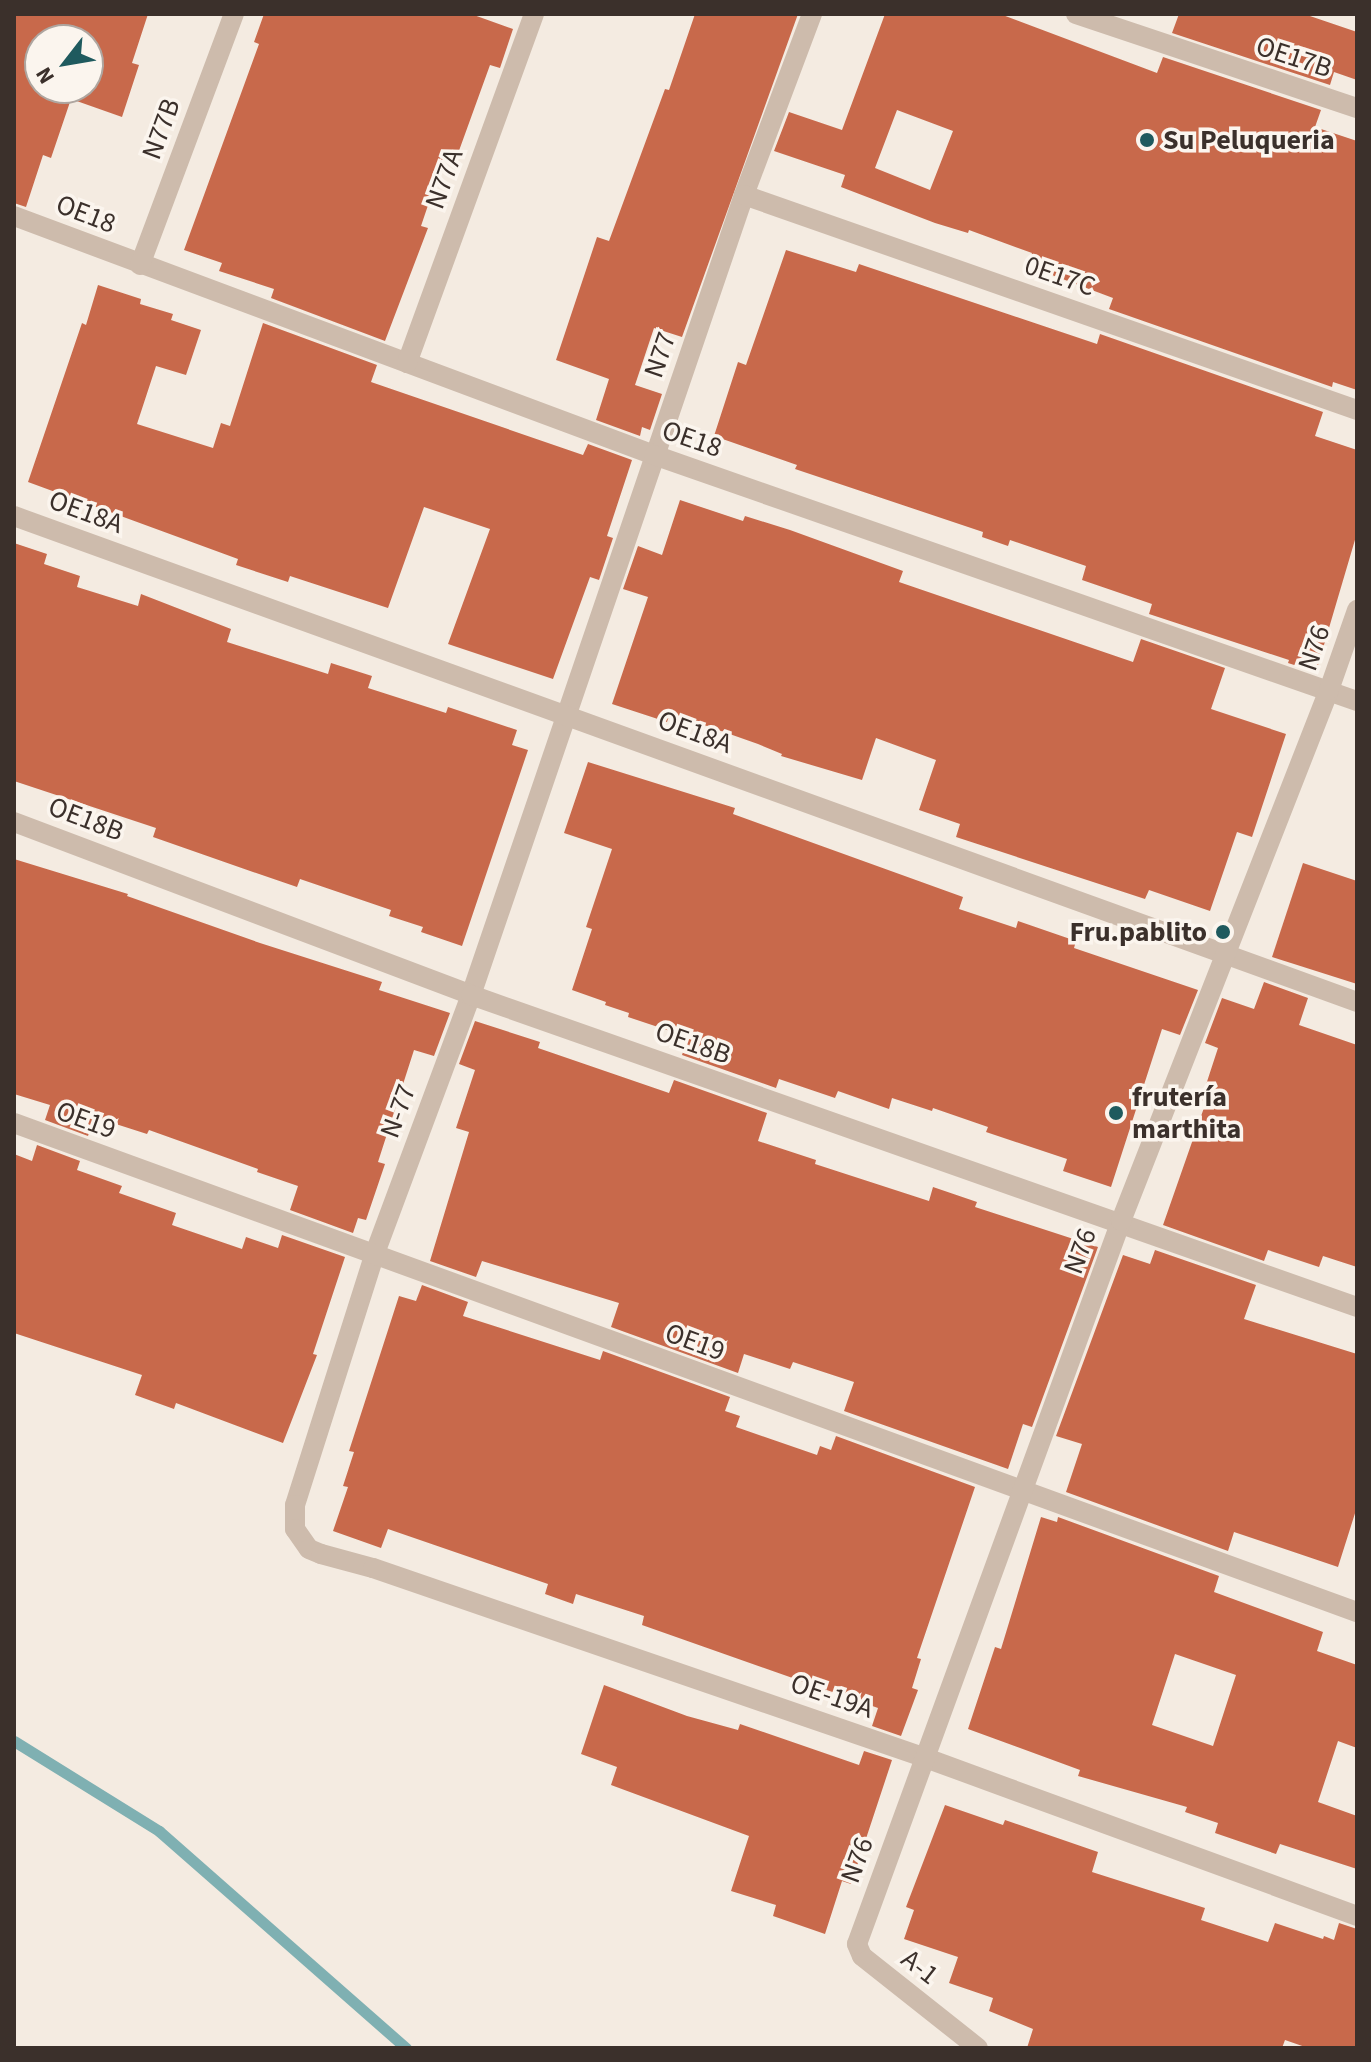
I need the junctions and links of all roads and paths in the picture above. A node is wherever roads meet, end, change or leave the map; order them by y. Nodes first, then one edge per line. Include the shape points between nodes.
1 (234, 14) edge
2 (534, 14) edge
3 (812, 14) edge
4 (1076, 14) edge
5 (1357, 108) edge
6 (744, 195) junction
7 (14, 216) edge
8 (140, 265) junction
9 (407, 363) junction
10 (1357, 410) edge
11 (654, 455) junction
12 (14, 516) edge
13 (1357, 610) edge
14 (1329, 690) junction
15 (1357, 701) edge
16 (566, 716) junction
17 (14, 822) edge
18 (1226, 952) junction
19 (471, 995) junction
20 (1357, 1002) edge
21 (14, 1123) edge
22 (1121, 1221) junction
23 (374, 1256) junction
24 (1357, 1307) edge
25 (1021, 1489) junction
26 (295, 1529) joint
27 (1357, 1612) edge
28 (923, 1757) junction
29 (867, 1916) joint
30 (1357, 1916) edge
31 (978, 2048) edge

1 - 8 street, N77B
2 - 9 street, N77A
3 - 6 street, N77
4 - 5 street, OE17B
6 - 10 street, 0E17C
6 - 11 street, N77
7 - 8 street, OE18
8 - 9 street, OE18
9 - 11 street, OE18
11 - 14 street, OE18
11 - 16 street, N77
12 - 16 street, OE18A
13 - 14 street, N76
14 - 15 street, OE18
14 - 18 street, N76
16 - 18 street, OE18A
16 - 19 street, N-77
17 - 19 street, OE18B
18 - 20 street, OE18A
18 - 22 street, N76
19 - 22 street, OE18B
19 - 23 street, N-77
21 - 23 street, OE19
22 - 24 street, OE18B
22 - 25 street, N76
23 - 25 street, OE19
23 - 26 street, N-77 via 295,1505
25 - 27 street, OE19
25 - 28 street, N76
26 - 28 street, OE-19A via 309,1549 321,1554
28 - 29 street, N76
28 - 30 street, OE-19A
29 - 31 street, A-1 via 857,1944 862,1956

